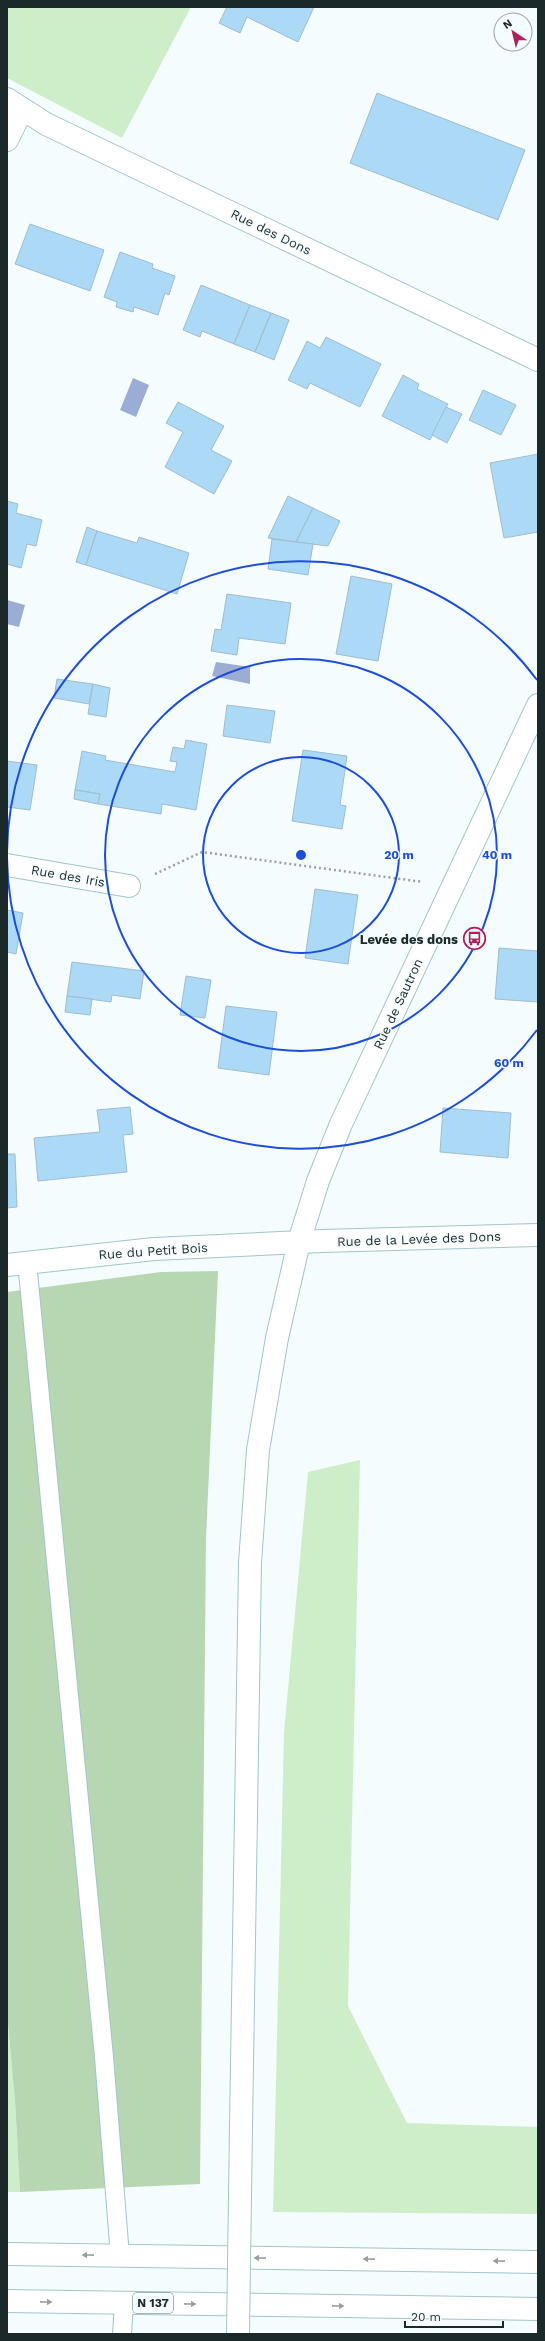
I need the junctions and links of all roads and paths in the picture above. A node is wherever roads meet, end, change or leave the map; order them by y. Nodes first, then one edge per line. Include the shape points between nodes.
1 (15, 104) edge
2 (7, 140) edge
3 (538, 360) edge
4 (538, 705) edge
5 (7, 865) edge
6 (430, 883) dead end
7 (129, 886) joint
8 (538, 1235) edge
9 (299, 1242) junction
10 (17, 1264) edge
11 (7, 2254) edge
12 (120, 2256) junction
13 (538, 2262) edge
14 (7, 2301) edge
15 (124, 2303) junction
16 (538, 2309) edge
17 (122, 2334) edge
18 (238, 2334) edge

1 - 2 main road
1 - 3 main road, Rue des Dons via 124,162
4 - 9 main road, Rue de Sautron via 341,1124 318,1181
5 - 7 main road, Rue des Iris
6 - 7 path via 202,852
8 - 9 main road, Rue de la Levée des Dons
9 - 10 main road, Rue du Petit Bois via 154,1249
9 - 18 main road, Rue de Sautron, bridge via 276,1338 258,1450 250,1563
10 - 12 lane via 103,2049
12 -> 11 main road
13 -> 12 main road
14 -> 15 main road, N 137
15 -> 16 main road, N 137
15 - 17 lane

